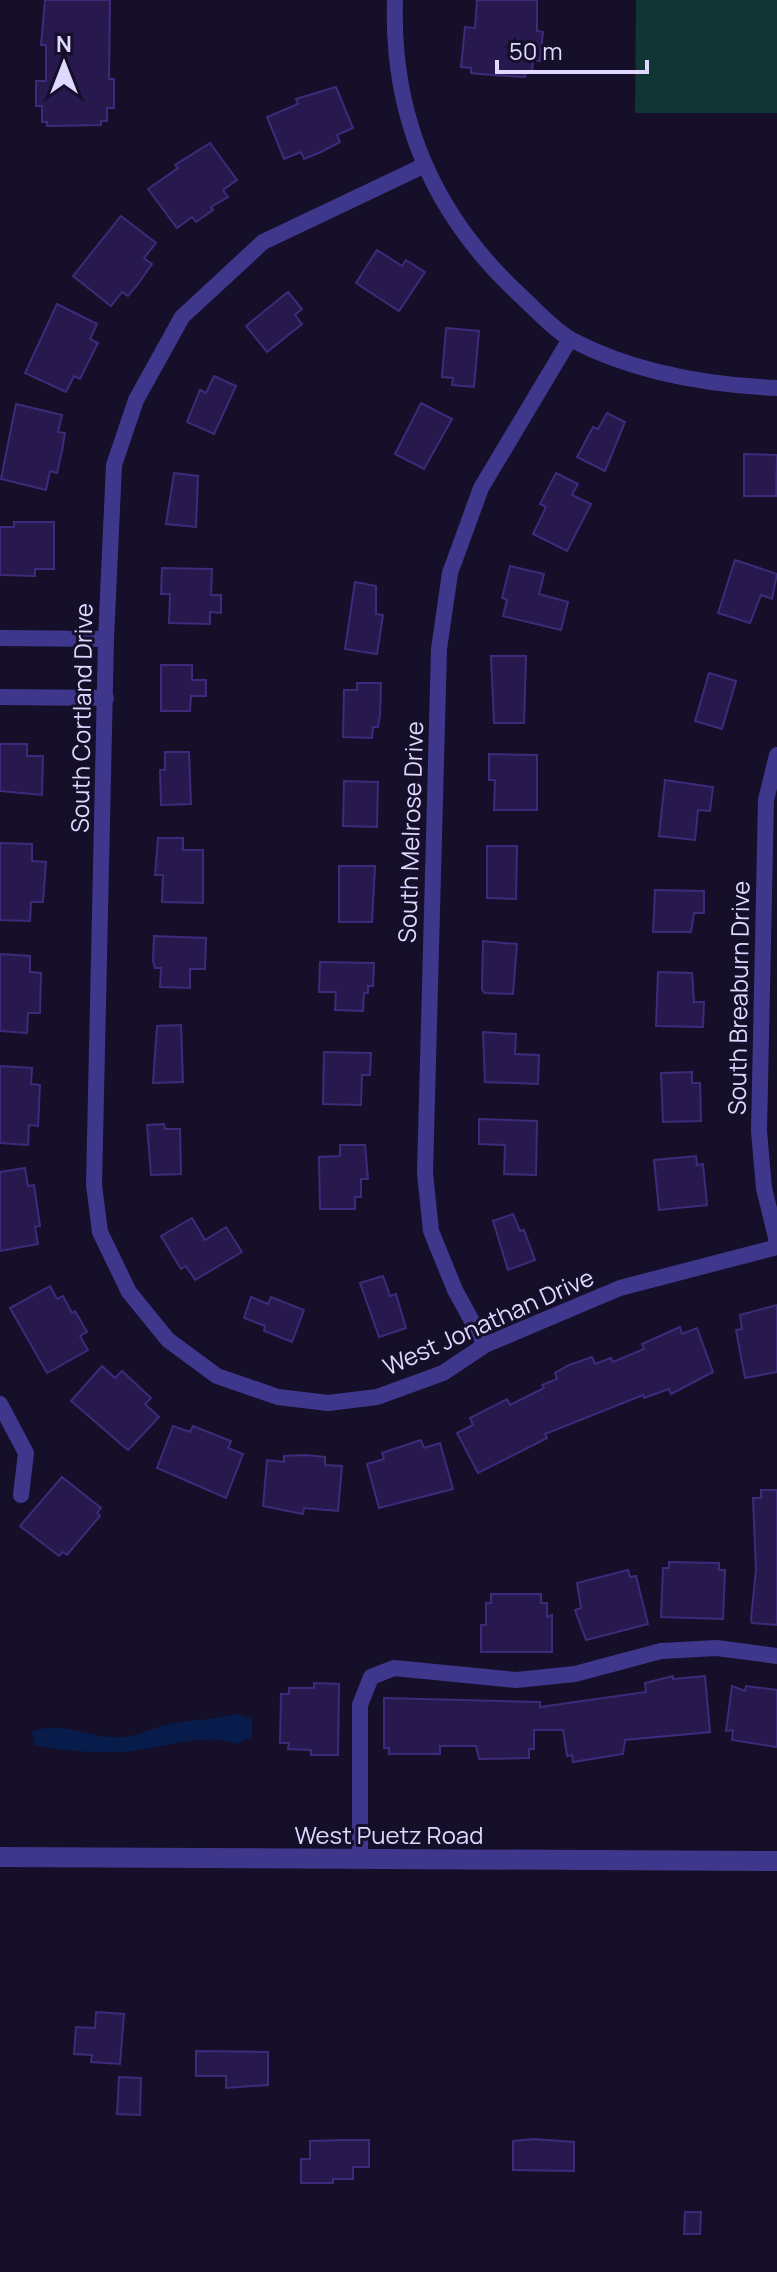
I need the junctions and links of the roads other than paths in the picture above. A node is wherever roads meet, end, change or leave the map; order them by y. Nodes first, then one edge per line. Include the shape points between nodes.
1 (395, 0) edge
2 (423, 166) junction
3 (570, 339) junction
4 (777, 388) edge
5 (0, 638) edge
6 (106, 639) junction
7 (0, 697) edge
8 (106, 698) junction
9 (777, 755) edge
10 (777, 1244) edge
11 (485, 1345) junction
12 (217, 1376) joint
13 (0, 1404) edge
14 (21, 1495) dead end
15 (777, 1656) edge
16 (0, 1857) edge
17 (360, 1860) junction
18 (777, 1861) edge

1 - 2 street via 403,101
2 - 3 street via 488,266
2 - 6 street, South Cortland Drive via 263,242 182,317 136,400 114,465
3 - 4 street via 646,368 730,386
3 - 11 street, South Melrose Drive via 481,488 450,573 439,649 425,1173 431,1231
5 - 6 street
6 - 8 street, South Cortland Drive
7 - 8 street
8 - 12 street, South Cortland Drive via 94,1185 100,1232 129,1292 168,1340
9 - 10 street, South Breaburn Drive via 766,800 759,1131 764,1188
10 - 11 street, West Jonathan Drive via 620,1288
11 - 12 street, West Jonathan Drive via 443,1373 377,1397 328,1403 278,1397
13 - 14 street via 26,1453
15 - 17 street via 717,1648 661,1651 575,1674 516,1680 394,1668 371,1677 360,1705
16 - 17 street, West Puetz Road
17 - 18 street, West Puetz Road

